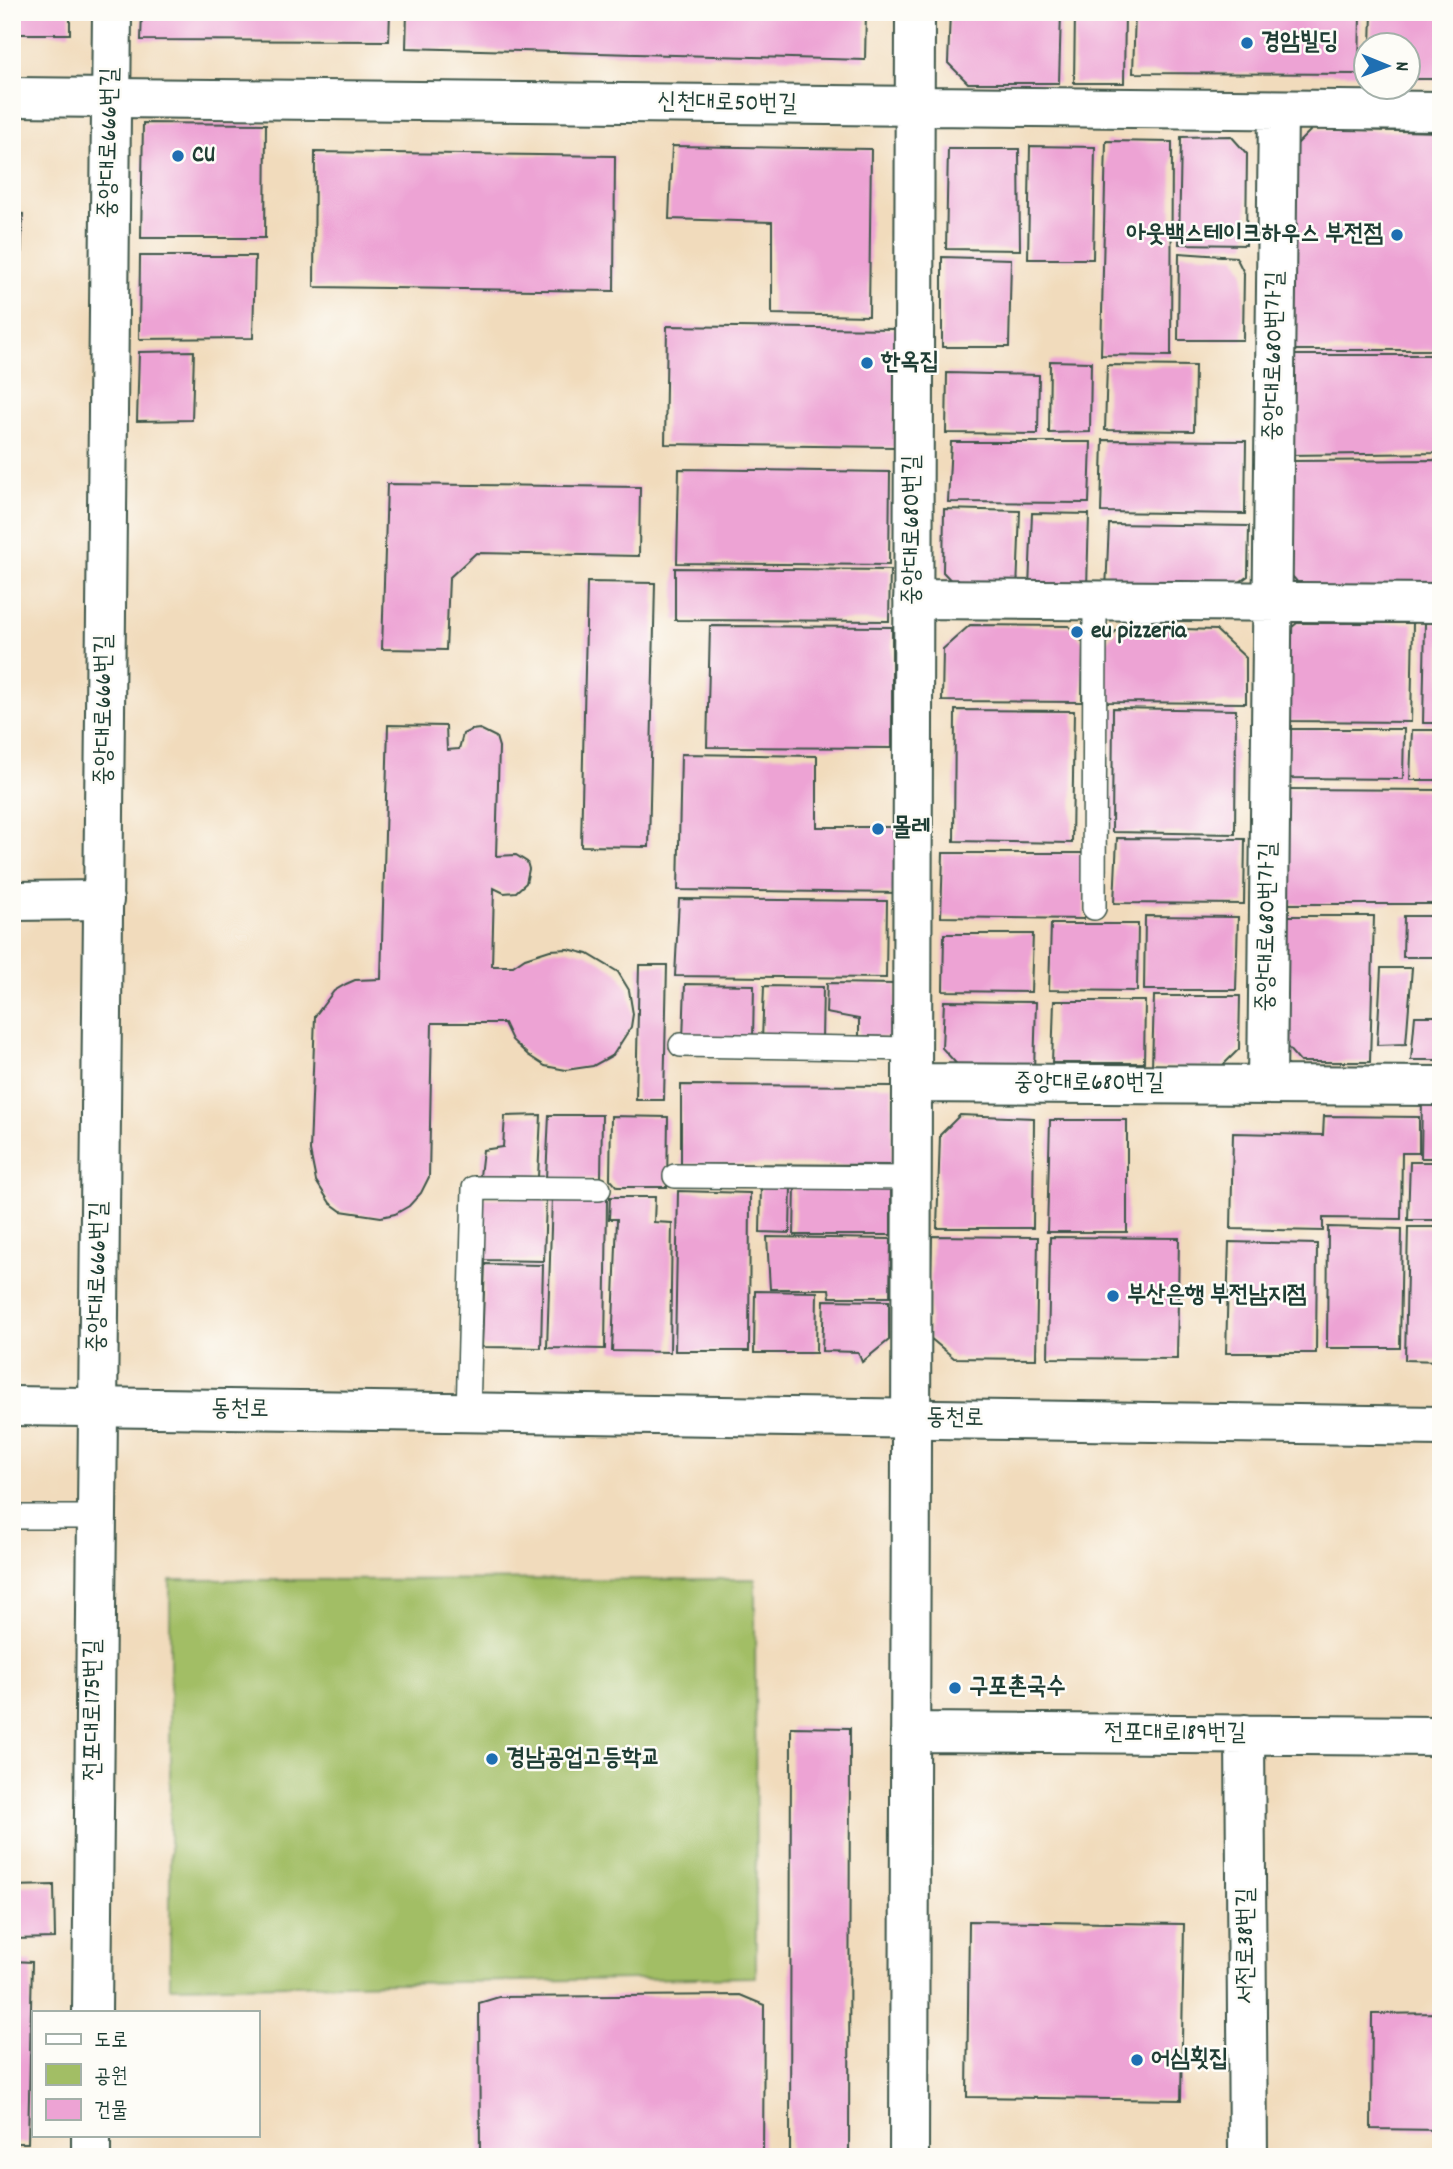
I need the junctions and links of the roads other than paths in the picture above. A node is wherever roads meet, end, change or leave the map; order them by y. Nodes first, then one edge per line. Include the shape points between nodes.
1 (112, 12) edge
2 (915, 12) edge
3 (12, 97) edge
4 (111, 98) junction
5 (915, 106) junction
6 (1278, 110) junction
7 (1441, 111) edge
8 (913, 599) junction
9 (1095, 601) junction
10 (1272, 602) junction
11 (1441, 603) edge
12 (12, 901) edge
13 (104, 901) junction
14 (1094, 908) dead end
15 (681, 1045) dead end
16 (912, 1066) junction
17 (1266, 1084) junction
18 (1441, 1086) edge
19 (674, 1176) dead end
20 (911, 1178) junction
21 (599, 1189) dead end
22 (12, 1406) edge
23 (97, 1407) junction
24 (468, 1415) junction
25 (911, 1418) junction
26 (1441, 1426) edge
27 (12, 1517) edge
28 (96, 1517) junction
29 (910, 1732) junction
30 (1245, 1734) junction
31 (1441, 1736) edge
32 (92, 2011) edge
33 (91, 2138) edge
34 (91, 2157) edge
35 (909, 2157) edge
36 (1248, 2157) edge

1 - 4 street, 중앙대로666번길
2 - 5 street, 중앙대로680번길
3 - 4 street, 신천대로50번길
4 - 5 street, 신천대로50번길
4 - 13 street, 중앙대로666번길
5 - 6 street, 신천대로50번길
5 - 8 street, 중앙대로680번길
6 - 7 street, 신천대로50번길
6 - 10 street, 중앙대로680번가길
8 - 9 street
8 - 16 street, 중앙대로680번길
9 - 10 street
9 - 14 lane
10 - 11 street
10 - 17 street, 중앙대로680번가길
12 - 13 street
13 - 23 street, 중앙대로666번길
15 - 16 lane, 중앙대로680번길
16 - 17 street, 중앙대로680번길
16 - 20 street, 중앙대로680번길
17 - 18 street, 중앙대로680번길
19 - 20 lane
20 - 25 street, 중앙대로680번길
21 - 24 lane via 474,1188
22 - 23 street, 동천로
23 - 24 street, 동천로
23 - 28 street, 전포대로175번길
24 - 25 street, 동천로
25 - 26 street, 동천로
25 - 29 street
27 - 28 lane
28 - 32 street, 전포대로175번길
29 - 30 street, 전포대로189번길
29 - 35 street
30 - 31 street, 전포대로189번길
30 - 36 street, 서전로38번길
33 - 34 street

